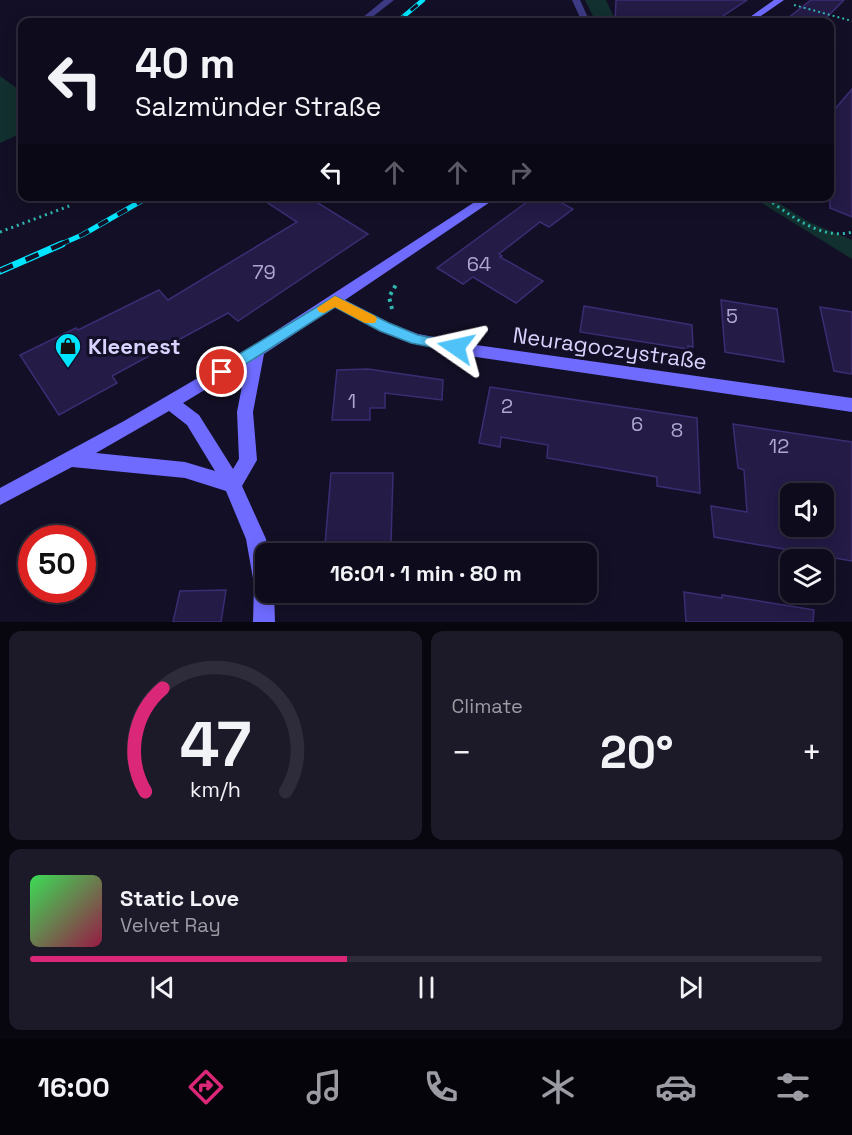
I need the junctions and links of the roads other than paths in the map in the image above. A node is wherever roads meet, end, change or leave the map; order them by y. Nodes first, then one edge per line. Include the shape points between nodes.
1 (390, 0) edge
2 (576, 0) edge
3 (779, 0) edge
4 (366, 18) edge
5 (584, 18) edge
6 (753, 18) edge
7 (485, 201) edge
8 (335, 301) junction
9 (257, 351) junction
10 (171, 403) junction
11 (852, 405) edge
12 (71, 459) junction
13 (233, 485) junction
14 (0, 497) edge
15 (264, 622) edge

1 - 4 street
2 - 5 street
3 - 6 main road
7 - 8 main road
8 - 9 main road
8 - 11 main road, Neuragoczystraße via 416,339
9 - 10 main road
9 - 13 main road via 245,412 248,459
10 - 12 main road
10 - 13 main road via 193,420
12 - 13 main road via 167,467
12 - 14 main road
13 - 15 main road via 256,539 264,584

